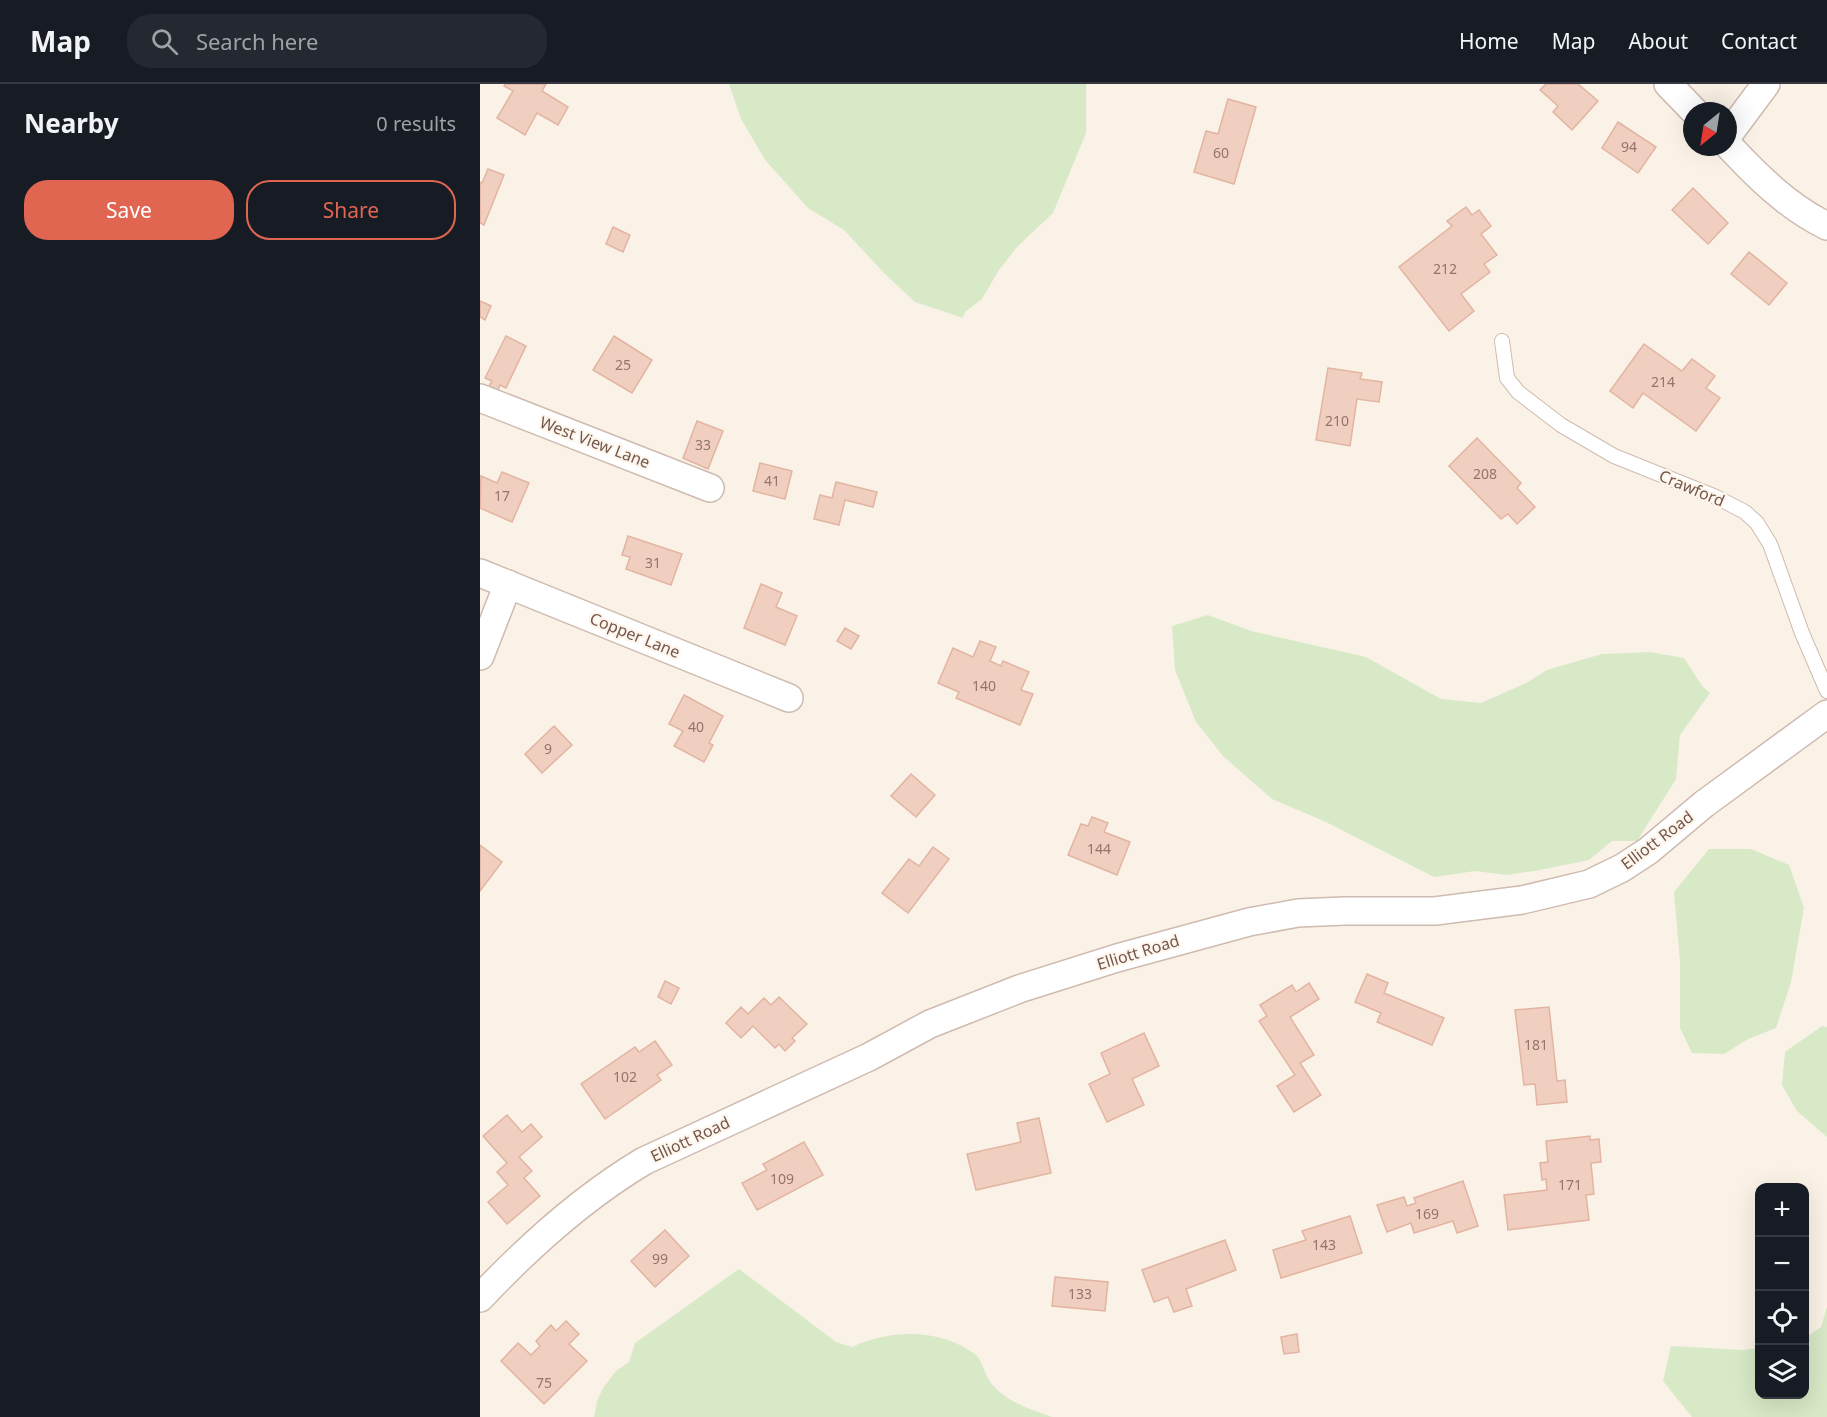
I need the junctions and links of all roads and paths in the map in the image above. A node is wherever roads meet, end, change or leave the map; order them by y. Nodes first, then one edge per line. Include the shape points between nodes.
1 (1668, 84) edge
2 (1766, 84) edge
3 (1685, 102) edge
4 (1737, 123) edge
5 (1737, 155) edge
6 (1827, 226) edge
7 (1502, 340) dead end
8 (480, 398) edge
9 (710, 488) dead end
10 (480, 573) edge
11 (508, 584) junction
12 (480, 656) edge
13 (1827, 690) edge
14 (789, 698) dead end
15 (1827, 714) edge
16 (480, 1298) edge

1 - 3 street
2 - 4 street
5 - 6 street via 1796,208
7 - 13 lane, Crawford via 1507,378 1518,393 1561,425 1614,456 1716,497 1757,523 1770,544
8 - 9 street, West View Lane
10 - 11 street, Copper Lane
11 - 12 street
11 - 14 street, Copper Lane
15 - 16 street, Elliott Road via 1704,804 1648,851 1589,884 1522,900 1435,911 1298,914 1249,922 1117,958 930,1023 883,1051 644,1161 609,1182 562,1218

